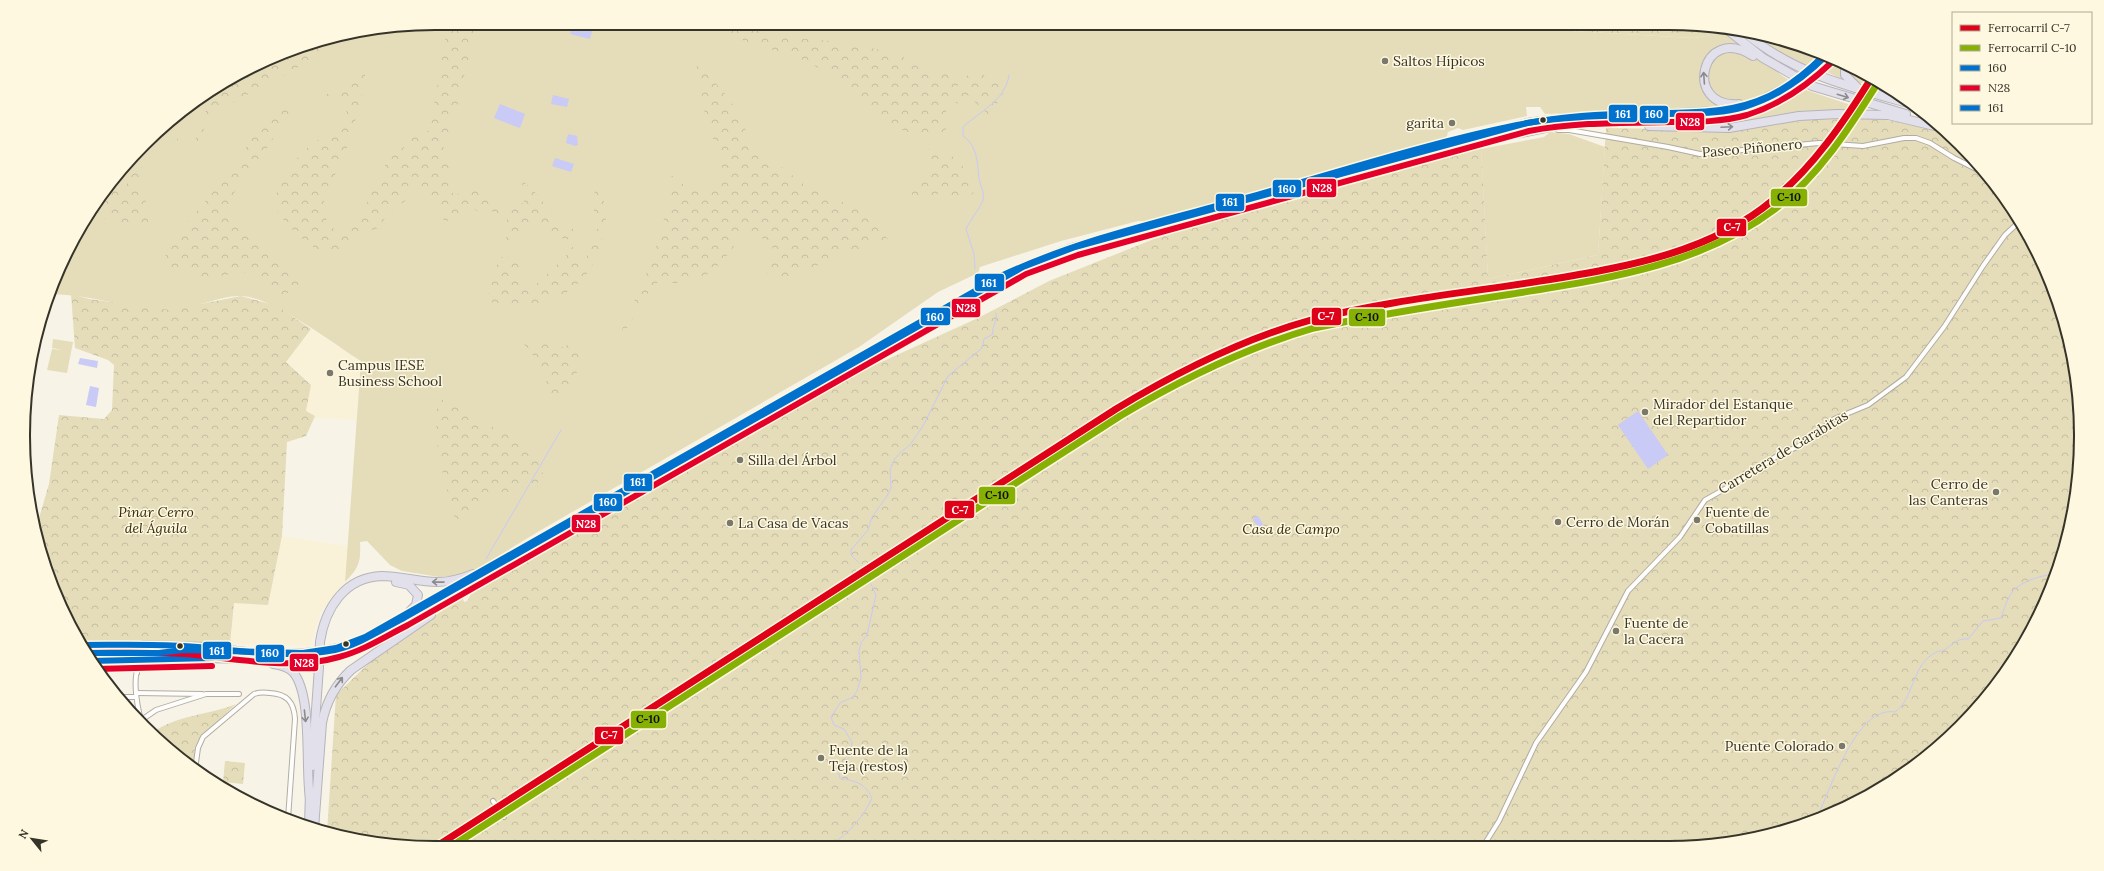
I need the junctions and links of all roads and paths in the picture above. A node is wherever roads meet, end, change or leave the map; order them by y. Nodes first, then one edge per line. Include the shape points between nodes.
1 (1733, 35) edge
2 (1753, 39) edge
3 (1826, 62) edge
4 (1845, 71) edge
5 (1812, 86) junction
6 (1860, 90) junction
7 (1785, 91) junction
8 (1897, 100) edge
9 (1920, 118) edge
10 (1590, 123) junction
11 (1928, 124) edge
12 (1558, 130) dead end
13 (1972, 167) edge
14 (2015, 225) edge
15 (1005, 280) junction
16 (971, 298) junction
17 (526, 548) junction
18 (492, 575) junction
19 (364, 640) junction
20 (323, 642) junction
21 (88, 645) edge
22 (91, 650) edge
23 (263, 654) junction
24 (95, 656) edge
25 (183, 658) junction
26 (208, 658) junction
27 (126, 660) junction
28 (98, 661) edge
29 (160, 661) junction
30 (321, 667) junction
31 (137, 673) junction
32 (206, 694) junction
33 (239, 694) dead end
34 (136, 695) junction
35 (125, 696) edge
36 (139, 711) edge
37 (144, 717) edge
38 (196, 762) edge
39 (317, 773) junction
40 (310, 799) junction
41 (493, 801) dead end
42 (288, 813) edge
43 (503, 816) dead end
44 (309, 820) edge
45 (314, 822) edge
46 (1486, 841) edge

1 - 5 highway via 1763,58
2 - 6 highway via 1794,66
3 - 7 highway, bridge via 1809,80
4 - 6 highway via 1845,75
7 -> 5 highway via 1738,104 1720,103 1707,91 1704,80 1705,66 1716,52 1740,48 1784,74
5 -> 9 highway
6 - 8 highway
7 - 10 highway via 1759,109 1728,117
7 - 15 highway via 1756,103 1722,111 1565,118 1520,124 1075,247 1043,258
10 -> 11 highway via 1729,128 1799,116 1872,114 1895,116
10 - 15 highway via 1565,124 1480,140 1075,254
12 - 13 street, Paseo Piñonero via 1700,154 1819,143 1863,146 1916,138
14 - 46 street, Carretera de Garabitas via 2005,235 1944,327 1906,377 1868,405 1834,419 1801,445 1777,456 1705,500 1680,537 1638,579 1625,596 1586,672 1536,743 1499,821
15 - 16 highway
16 - 17 highway
16 - 18 highway
17 - 19 highway
17 -> 20 highway via 475,574 454,581 437,582 382,576 357,582 334,601 324,622
18 - 26 highway via 368,644 338,656 300,661
39 -> 18 highway via 324,712 340,681 363,661
19 - 20 highway via 416,605 418,595 414,590 400,582 383,581 366,583 345,594 332,613
19 - 23 highway via 323,652
20 - 30 highway, bridge
21 - 23 highway via 188,646
22 - 23 highway
24 - 25 highway
25 - 26 highway
25 - 29 highway
26 -> 40 highway via 274,664 289,669 298,679 303,698
27 - 28 highway
27 - 29 highway
27 - 31 street via 135,666
29 - 31 street via 144,662 139,666
30 - 39 highway
30 - 40 highway
31 - 34 street
32 - 33 street
32 - 34 street
32 - 37 street via 156,710
34 - 35 street
34 - 36 street
38 - 42 street via 203,737 254,694 260,692 284,696 291,701 295,719
39 - 45 highway
40 - 44 highway
41 - 43 street

